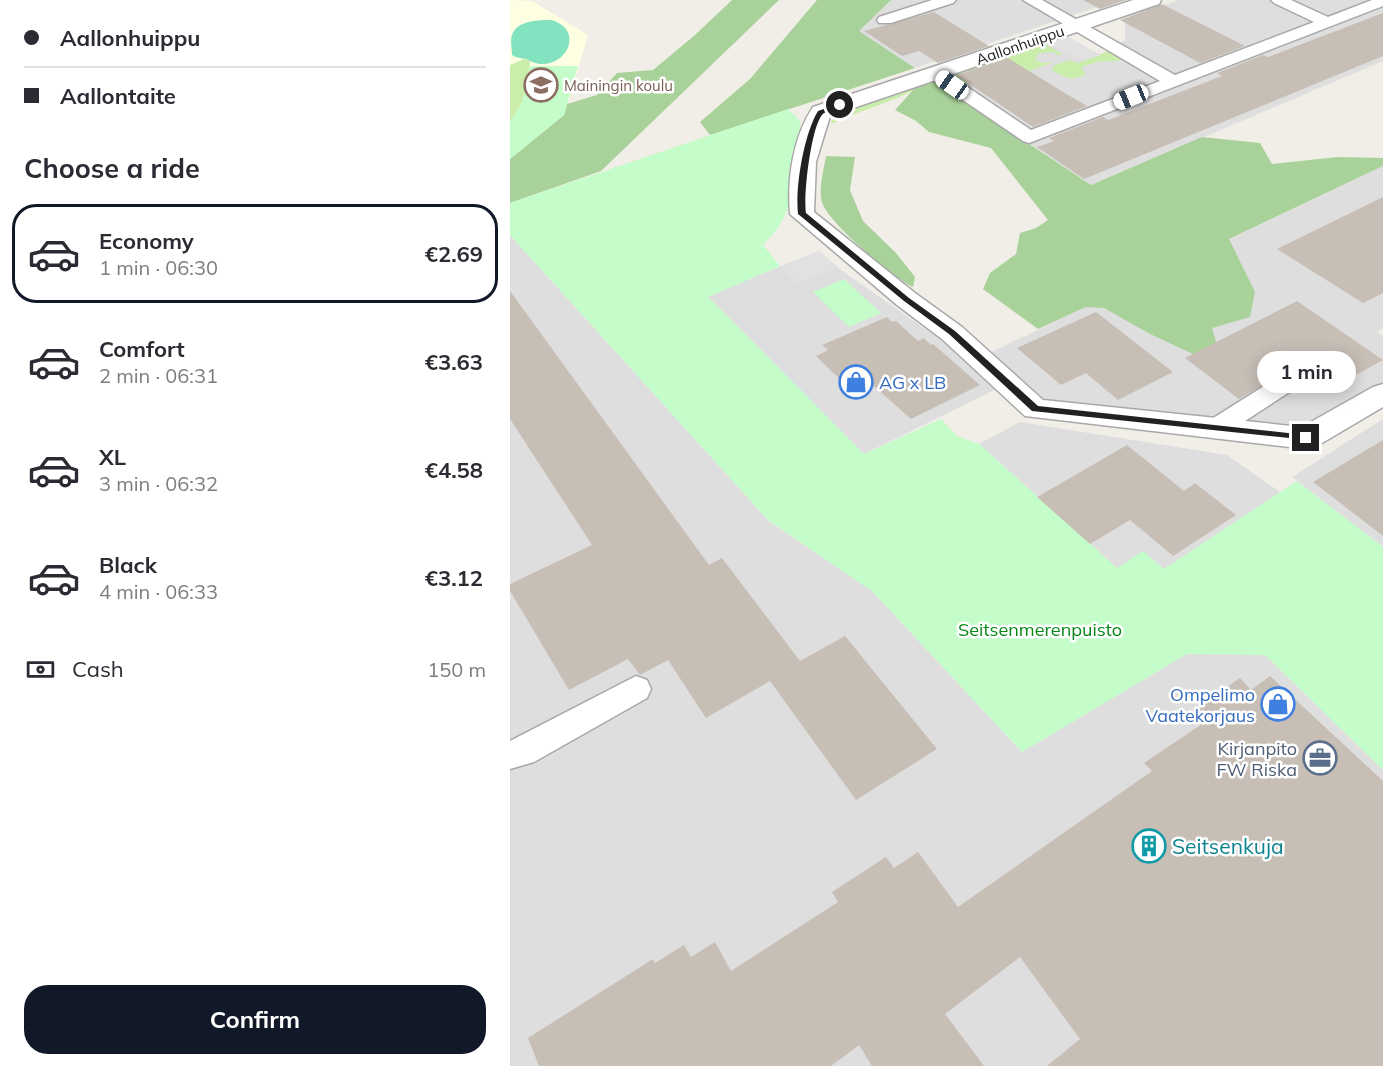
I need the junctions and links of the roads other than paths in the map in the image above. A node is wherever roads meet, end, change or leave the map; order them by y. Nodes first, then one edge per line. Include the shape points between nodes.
1 (948, 0) edge
2 (1031, 0) edge
3 (1152, 0) edge
4 (1279, 0) edge
5 (1383, 1) edge
6 (885, 20) dead end
7 (1326, 22) junction
8 (1078, 25) junction
9 (935, 73) junction
10 (1173, 81) junction
11 (1283, 386) dead end
12 (1383, 394) edge
13 (1216, 428) junction
14 (636, 689) dead end
15 (510, 754) edge

1 - 6 lane
2 - 8 lane
3 - 8 street, Aallonhuippu
4 - 7 lane
5 - 7 lane
7 - 10 lane
8 - 9 street, Aallonhuippu
8 - 10 lane
9 - 10 lane via 1029,137
9 - 13 street, Aallonhuippu via 821,112 814,124 800,198 802,214 952,333 1035,409
11 - 13 lane
12 - 13 street via 1306,438
14 - 15 lane via 523,752

